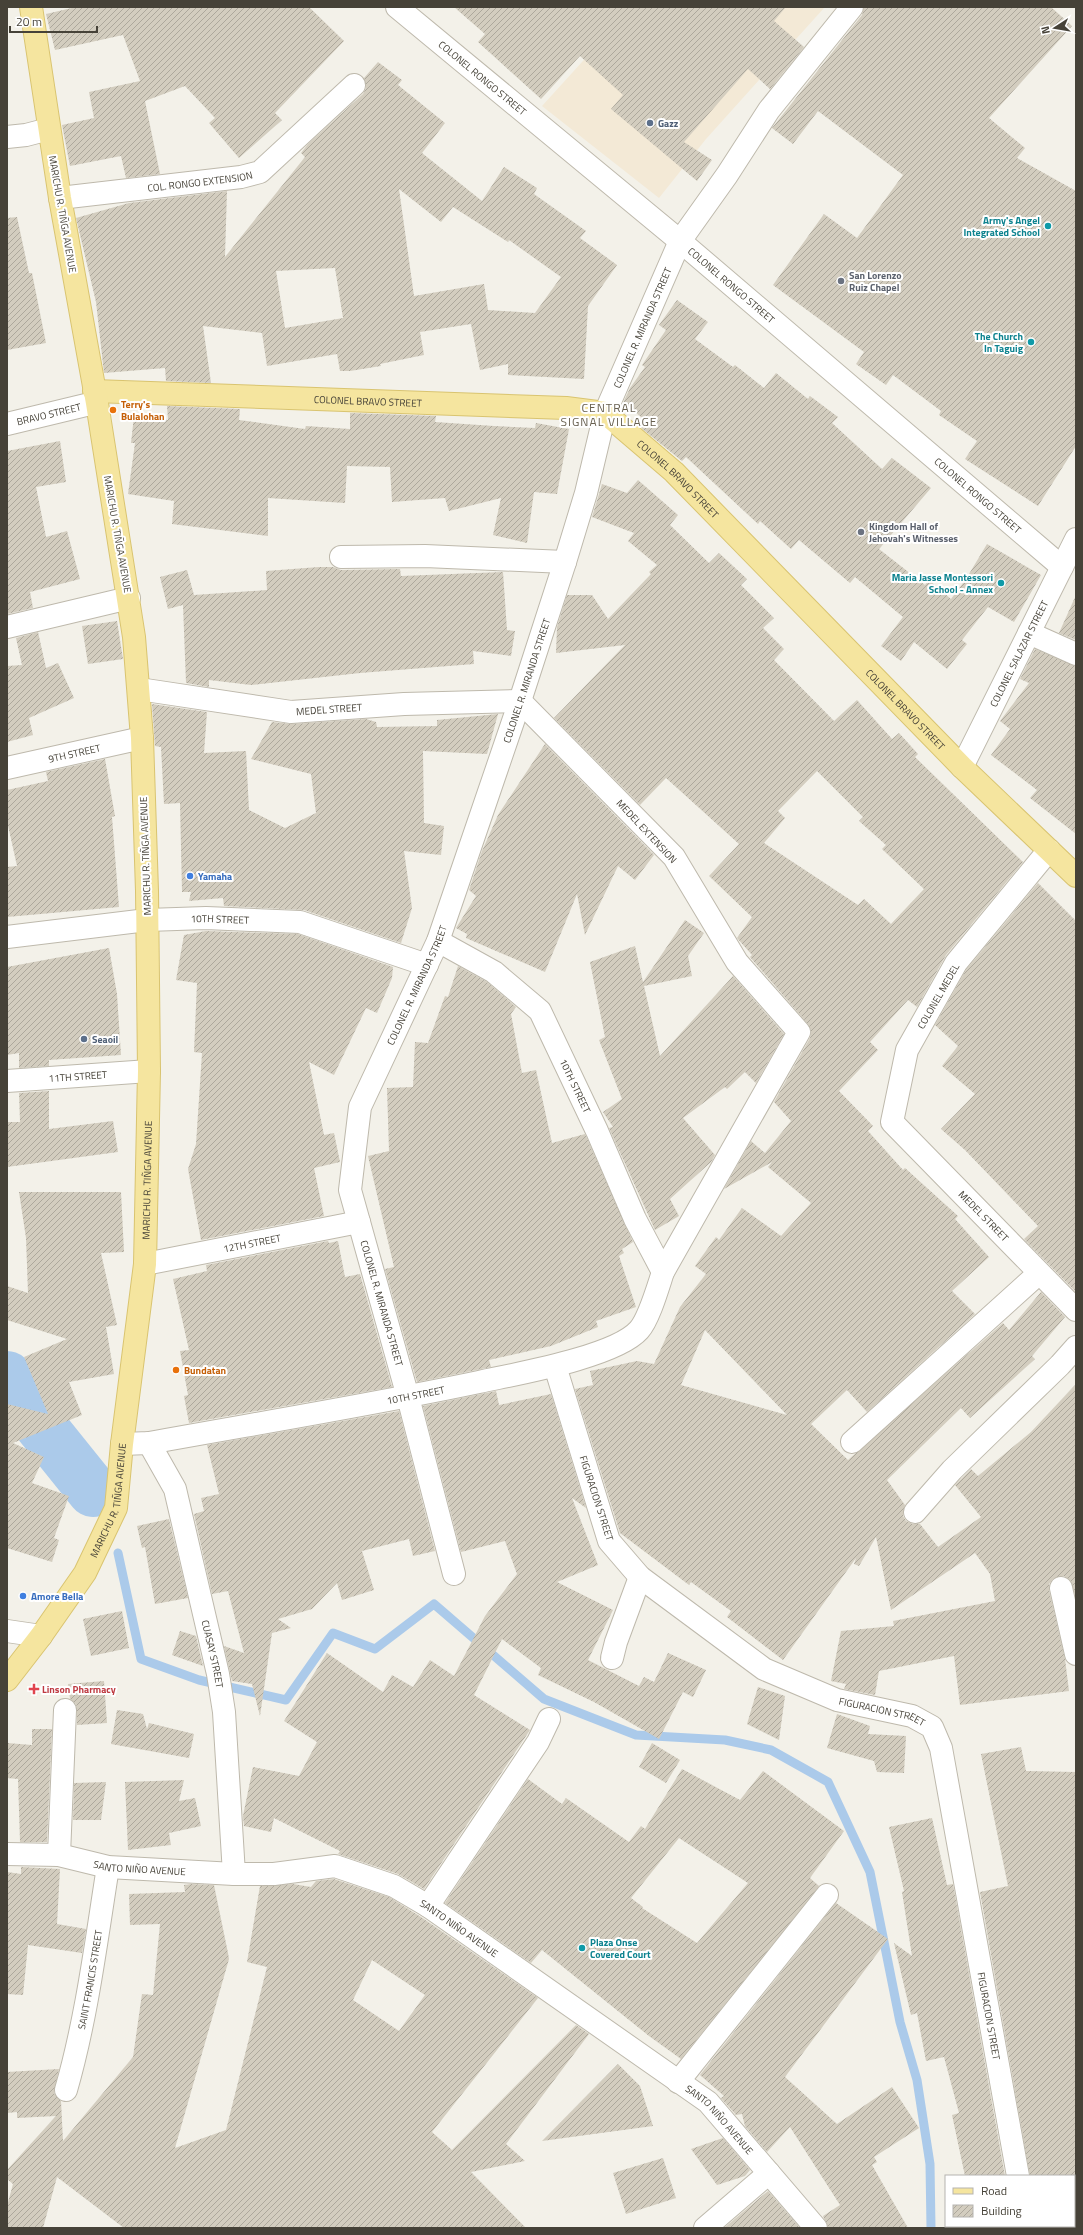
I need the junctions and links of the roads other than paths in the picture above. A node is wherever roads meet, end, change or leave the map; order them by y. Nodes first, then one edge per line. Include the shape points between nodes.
1 (31, 7) edge
2 (397, 7) edge
3 (852, 7) edge
4 (354, 85) dead end
5 (49, 129) junction
6 (7, 137) edge
7 (60, 198) junction
8 (680, 241) junction
9 (92, 398) junction
10 (605, 413) junction
11 (7, 424) edge
12 (1076, 539) edge
13 (341, 557) dead end
14 (565, 562) junction
15 (1062, 567) junction
16 (129, 598) junction
17 (7, 627) edge
18 (1029, 633) junction
19 (1076, 654) edge
20 (139, 689) junction
21 (520, 701) junction
22 (142, 738) junction
23 (962, 767) junction
24 (7, 768) edge
25 (1049, 850) junction
26 (1076, 876) edge
27 (147, 920) junction
28 (7, 937) edge
29 (438, 941) junction
30 (427, 965) junction
31 (799, 1032) joint
32 (148, 1071) junction
33 (7, 1081) edge
34 (892, 1122) joint
35 (360, 1222) junction
36 (145, 1264) junction
37 (663, 1272) junction
38 (1038, 1274) junction
39 (1076, 1310) edge
40 (1076, 1347) edge
41 (555, 1366) junction
42 (408, 1397) junction
43 (852, 1442) dead end
44 (149, 1443) junction
45 (122, 1444) junction
46 (915, 1512) dead end
47 (454, 1574) dead end
48 (640, 1577) junction
49 (1061, 1588) dead end
50 (7, 1631) edge
51 (41, 1636) junction
52 (1076, 1654) edge
53 (612, 1658) dead end
54 (7, 1680) edge
55 (65, 1710) dead end
56 (549, 1719) dead end
57 (7, 1854) edge
58 (59, 1855) junction
59 (108, 1867) junction
60 (234, 1874) junction
61 (827, 1895) dead end
62 (428, 1906) junction
63 (678, 2082) junction
64 (66, 2090) dead end
65 (769, 2173) junction
66 (1018, 2175) edge
67 (705, 2228) edge
68 (816, 2228) edge

1 - 5 main road, MARICHU R. TIÑGA AVENUE
2 - 8 street, COLONEL RONGO STREET
3 - 8 street, COLONEL R. MIRANDA STREET via 769,110
4 - 7 street, COL. RONGO EXTENSION via 260,172 241,177
5 - 6 street
5 - 7 main road, MARICHU R. TIÑGA AVENUE
7 - 9 main road, MARICHU R. TIÑGA AVENUE
8 - 10 street, COLONEL R. MIRANDA STREET
8 - 15 street, COLONEL RONGO STREET
9 - 10 main road, COLONEL BRAVO STREET via 566,408
9 - 11 street, BRAVO STREET
9 - 16 main road, MARICHU R. TIÑGA AVENUE
10 - 14 street, COLONEL R. MIRANDA STREET via 586,493
10 - 23 main road, COLONEL BRAVO STREET via 674,472
12 - 15 street, COLONEL SALAZAR STREET
13 - 14 street via 425,556
14 - 21 street, COLONEL R. MIRANDA STREET
15 - 18 street, COLONEL SALAZAR STREET
16 - 17 street
16 - 20 main road, MARICHU R. TIÑGA AVENUE
18 - 19 street
18 - 23 street, COLONEL SALAZAR STREET
20 - 21 street, MEDEL STREET via 291,712 404,704
20 - 22 main road, MARICHU R. TIÑGA AVENUE
21 - 29 street, COLONEL R. MIRANDA STREET
21 - 31 street, MEDEL EXTENSION via 674,857 737,962
22 - 24 street, 9TH STREET
22 - 27 main road, MARICHU R. TIÑGA AVENUE
23 - 25 main road, COLONEL BRAVO STREET
25 - 26 main road, COLONEL BRAVO STREET
25 - 34 street, COLONEL MEDEL via 956,963 907,1050
27 - 28 street, 10TH STREET
27 - 30 street, 10TH STREET via 206,918 300,922
27 - 32 main road, MARICHU R. TIÑGA AVENUE
29 - 30 street, COLONEL R. MIRANDA STREET
29 - 37 street, 10TH STREET via 494,972 540,1011 598,1131 635,1219
30 - 35 street, COLONEL R. MIRANDA STREET via 360,1107 350,1190
31 - 37 street, 10TH STREET
32 - 33 street, 11TH STREET
32 - 36 main road, MARICHU R. TIÑGA AVENUE
34 - 38 street, MEDEL STREET
35 - 36 street, 12TH STREET
35 - 42 street, COLONEL R. MIRANDA STREET
36 - 45 main road, MARICHU R. TIÑGA AVENUE
37 - 41 street, 10TH STREET via 656,1295 639,1330 622,1342
38 - 39 street, MEDEL STREET
38 - 43 street
40 - 46 street via 952,1470
41 - 42 street, 10TH STREET
41 - 48 street, FIGURACION STREET via 609,1541
42 - 44 street, 10TH STREET
42 - 47 street, COLONEL R. MIRANDA STREET
44 - 45 street, 10TH STREET
44 - 60 street, CUASAY STREET via 175,1490 218,1674 224,1712
45 - 51 main road, MARICHU R. TIÑGA AVENUE via 116,1508 85,1573
48 - 53 street
48 - 66 street, FIGURACION STREET via 764,1668 837,1700 912,1716 932,1727 941,1748
49 - 52 street
50 - 51 street
51 - 54 main road, MARICHU R. TIÑGA AVENUE
55 - 58 street
56 - 62 street via 538,1742
57 - 58 street, SANTO NIÑO AVENUE
58 - 59 street, SANTO NIÑO AVENUE
59 - 60 street, SANTO NIÑO AVENUE
59 - 64 street, SAINT FRANCIS STREET via 78,2050
60 - 62 street, SANTO NIÑO AVENUE via 274,1874 335,1866 394,1886
61 - 63 street
62 - 63 street, SANTO NIÑO AVENUE
63 - 65 street, SANTO NIÑO AVENUE via 708,2102
65 - 67 street
65 - 68 street, SANTO NIÑO AVENUE

